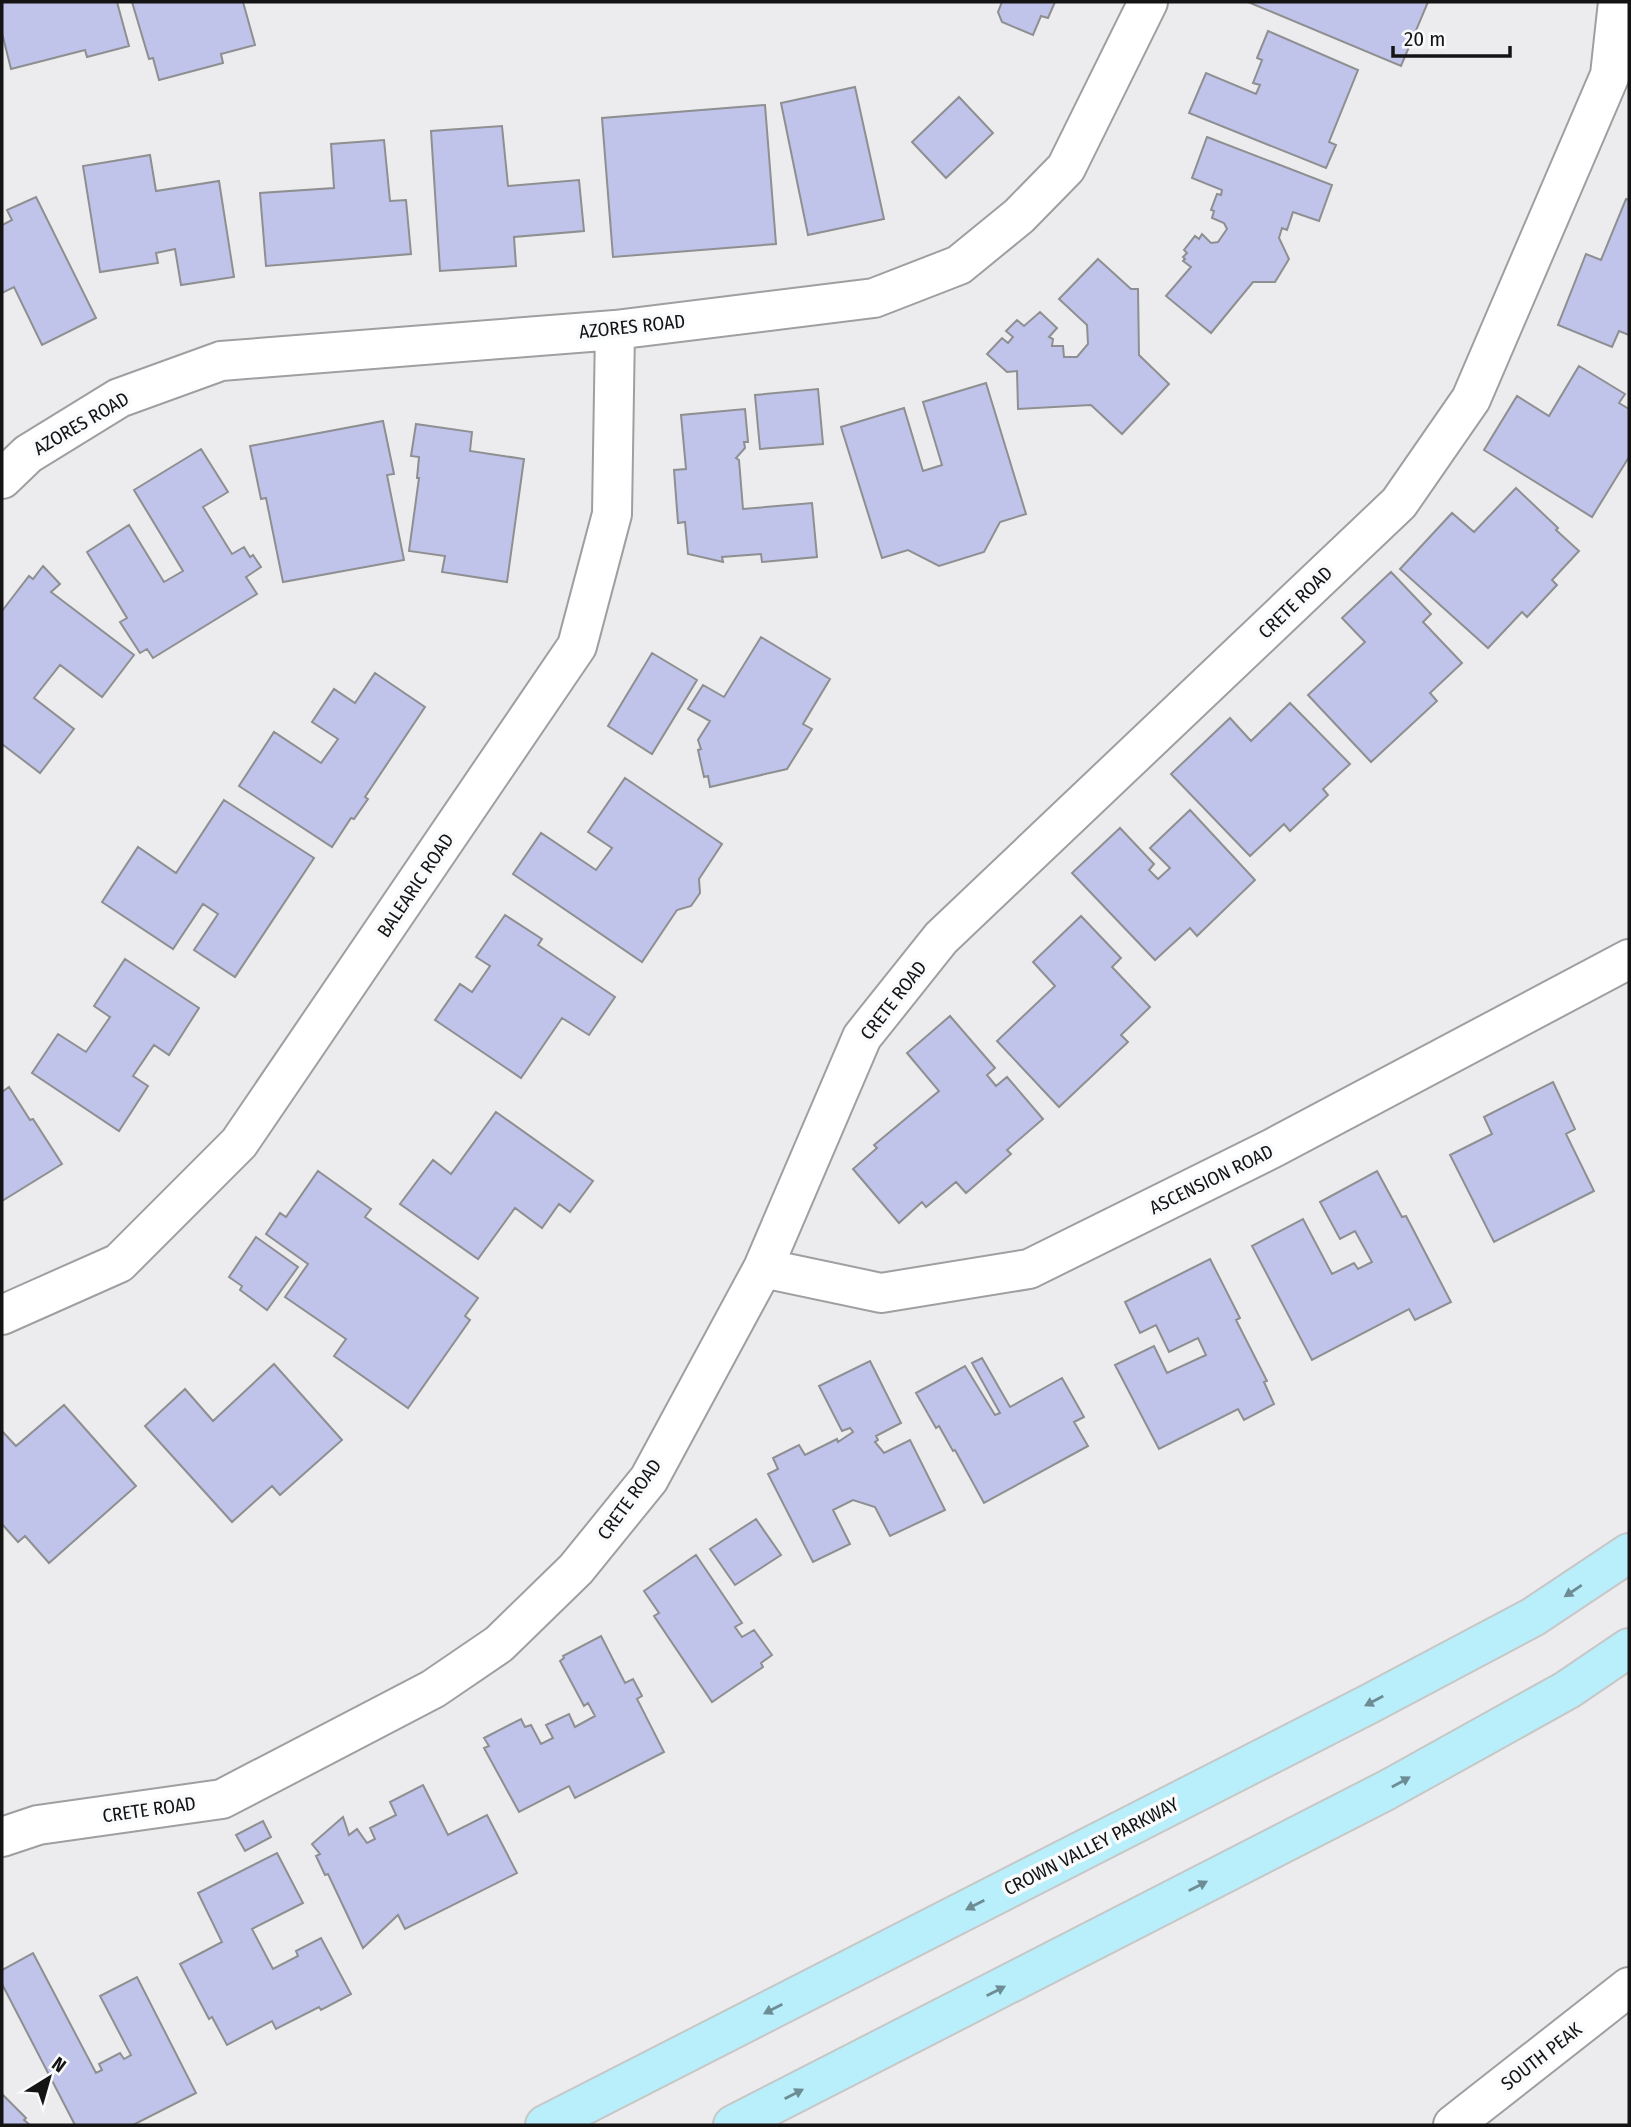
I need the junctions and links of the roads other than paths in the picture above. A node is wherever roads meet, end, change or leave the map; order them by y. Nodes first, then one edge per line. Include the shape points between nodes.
1 (1148, 2) edge
2 (1618, 2) edge
3 (615, 330) junction
4 (2, 479) edge
5 (1629, 959) edge
6 (763, 1269) junction
7 (2, 1315) edge
8 (1629, 1553) edge
9 (1629, 1648) edge
10 (2, 1837) edge
11 (1629, 1987) edge
12 (545, 2125) edge
13 (733, 2125) edge
14 (1453, 2125) edge

1 - 3 street, AZORES ROAD via 1066,168 1019,216 960,265 874,298
2 - 6 street, CRETE ROAD via 1610,75 1471,399 1399,503 941,939 862,1037
3 - 4 street, AZORES ROAD via 221,360 119,398 28,454
3 - 7 street, BALEARIC ROAD via 612,514 577,646 239,1143 119,1263
5 - 6 street, ASCENSION ROAD via 1273,1148 1029,1269 881,1293
6 - 10 street, CRETE ROAD via 649,1479 576,1569 499,1644 432,1689 222,1799 38,1825
8 -> 12 main road, CROWN VALLEY PARKWAY via 1533,1617 1463,1655
13 -> 9 main road via 1387,1790 1567,1690
11 - 14 street, SOUTH PEAK

